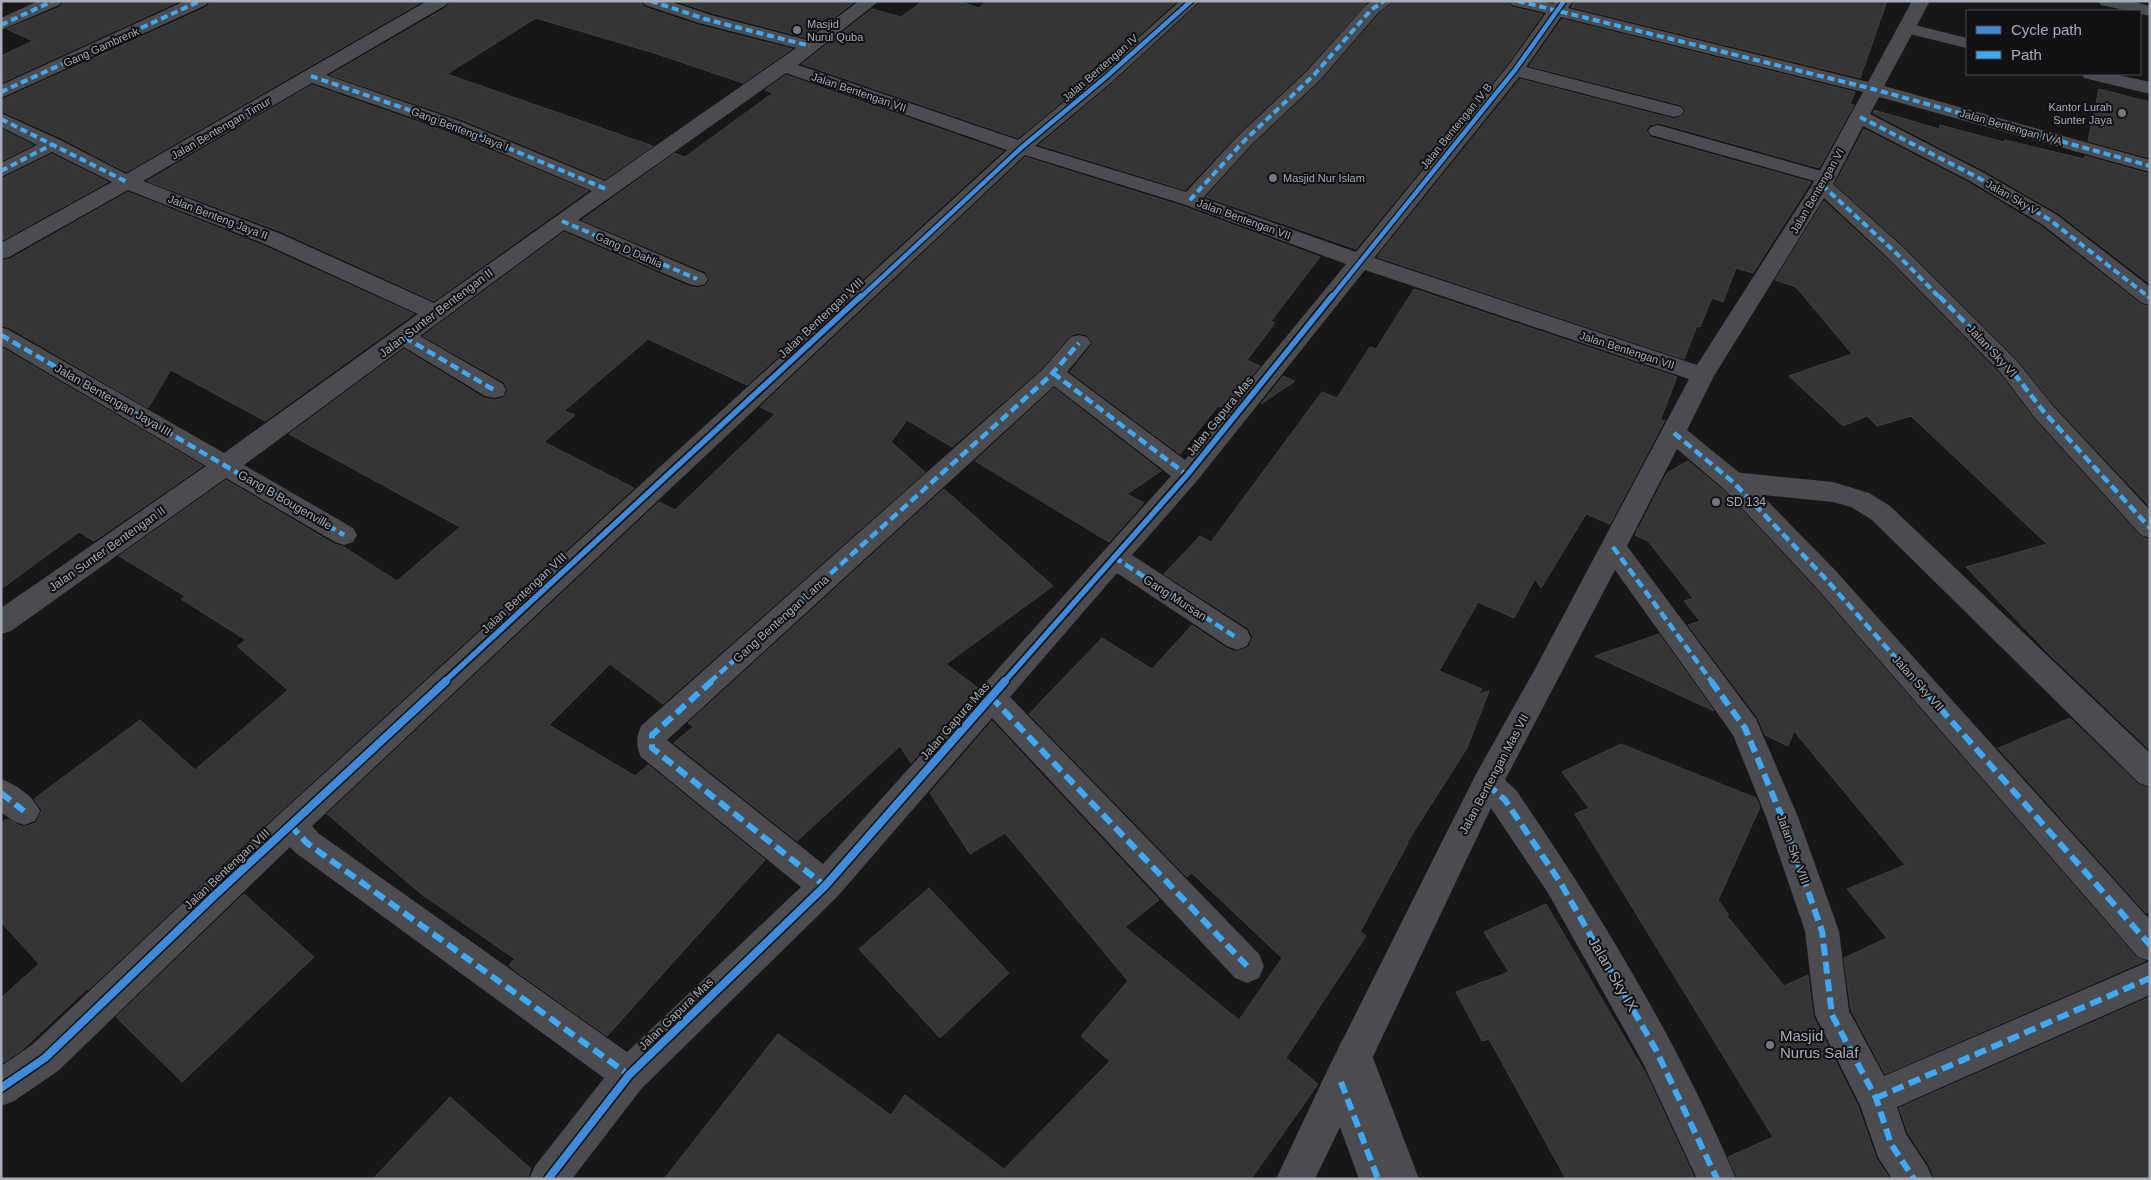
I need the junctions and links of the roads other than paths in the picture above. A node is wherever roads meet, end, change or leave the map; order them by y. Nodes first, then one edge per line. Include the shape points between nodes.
1 (53, 1) edge
2 (200, 1) edge
3 (440, 1) edge
4 (651, 1) edge
5 (870, 1) edge
6 (1191, 1) edge
7 (1384, 1) edge
8 (1518, 1) edge
9 (1921, 1) edge
10 (2107, 1) edge
11 (1561, 6) edge
12 (2150, 11) edge
13 (1, 25) edge
14 (1907, 28) junction
15 (1966, 43) edge
16 (810, 46) junction
17 (784, 66) junction
18 (1515, 70) junction
19 (2095, 75) edge
20 (311, 76) junction
21 (2150, 88) edge
22 (1873, 89) junction
23 (1, 92) edge
24 (1674, 111) dead end
25 (1860, 117) junction
26 (1, 119) edge
27 (1658, 131) dead end
28 (53, 144) junction
29 (1022, 148) junction
30 (2150, 166) edge
31 (1, 170) edge
32 (1823, 181) junction
33 (127, 182) junction
34 (606, 189) junction
35 (1190, 200) junction
36 (562, 220) junction
37 (1, 252) edge
38 (1360, 261) junction
39 (697, 279) dead end
40 (2150, 298) edge
41 (436, 313) junction
42 (1, 335) edge
43 (404, 337) junction
44 (1079, 343) dead end
45 (1053, 373) junction
46 (1703, 375) junction
47 (494, 390) dead end
48 (1674, 433) junction
49 (226, 465) junction
50 (1186, 475) junction
51 (1733, 482) junction
52 (2150, 528) edge
53 (344, 535) dead end
54 (1613, 547) junction
55 (1114, 557) junction
56 (1, 623) edge
57 (1237, 638) dead end
58 (991, 697) junction
59 (2150, 773) edge
60 (1487, 784) junction
61 (290, 826) junction
62 (825, 886) junction
63 (2150, 945) edge
64 (1247, 966) dead end
65 (2150, 978) edge
66 (1348, 1068) junction
67 (629, 1075) junction
68 (1, 1088) edge
69 (1876, 1098) junction
70 (548, 1179) edge
71 (1295, 1179) edge
72 (1378, 1179) edge
73 (1400, 1179) edge
74 (1717, 1179) edge
75 (1914, 1179) edge

1 - 13 street
2 - 23 street, Gang Gambrenk
3 - 20 street, Jalan Bentengan Timur
4 - 16 street
5 - 16 street, Jalan Sunter Bentengan II
6 - 29 street, Jalan Bentengan IV
7 - 35 street via 1371,10 1314,75 1244,141
8 - 11 street, Jalan Bentengan IV A
9 - 14 street, Jalan Bentengan VI
10 - 12 street
11 - 18 street, Jalan Bentengan IV B
11 - 22 street, Jalan Bentengan IV A
14 - 15 street
14 - 22 street, Jalan Bentengan VI
16 - 17 street, Jalan Sunter Bentengan II
17 - 29 street, Jalan Bentengan VII
17 - 34 street, Jalan Sunter Bentengan II
18 - 24 street
18 - 38 street, Jalan Bentengan IV B
19 - 21 street
20 - 33 street, Jalan Bentengan Timur
20 - 34 street, Gang Benteng Jaya I via 455,126
22 - 25 street, Jalan Bentengan VI
22 - 30 street, Jalan Bentengan IV A
25 - 32 street, Jalan Bentengan VI
25 - 40 street, Jalan Sky V via 2050,220
26 - 28 street, Jalan Benteng Jaya II
27 - 32 street
28 - 31 street
28 - 33 street, Jalan Benteng Jaya II
29 - 35 street, Jalan Bentengan VII
29 - 61 street, Jalan Bentengan VIII
32 - 46 street, Jalan Bentengan VI
32 - 52 street, Jalan Sky VI via 2010,367 2044,412
33 - 37 street, Jalan Bentengan Timur
33 - 41 street, Jalan Benteng Jaya II via 273,239
34 - 36 street, Jalan Sunter Bentengan II
35 - 38 street, Jalan Bentengan VII
36 - 39 street, Gang D Dahlia
36 - 41 street, Jalan Sunter Bentengan II
38 - 46 street, Jalan Bentengan VII
38 - 50 street, Jalan Gapura Mas
41 - 43 street, Jalan Sunter Bentengan II
42 - 49 street, Jalan Bentengan Jaya III
43 - 47 street
43 - 49 street, Jalan Sunter Bentengan II
44 - 45 street, Gang Bentengan Lama
45 - 50 street, Jalan Gapura Mas
45 - 62 street, Gang Bentengan Lama via 652,735 652,748
46 - 48 street, Jalan Bentengan Mas VII
48 - 51 street, Jalan Sky VII
48 - 54 street, Jalan Bentengan Mas VII
49 - 53 street, Gang B Bougenville
49 - 56 street, Jalan Sunter Bentengan II
50 - 55 street, Jalan Gapura Mas
51 - 59 street via 1832,492 1860,500 1881,513
51 - 63 street, Jalan Sky VII via 1824,577
54 - 60 street, Jalan Bentengan Mas VII
54 - 69 street, Jalan Sky VIII via 1745,728 1782,817 1822,931 1832,1015
55 - 57 street, Gang Mursan
55 - 58 street, Jalan Gapura Mas
58 - 62 street, Jalan Gapura Mas
58 - 64 street
60 - 66 street, Jalan Bentengan Mas VII
60 - 74 street, Jalan Sky IX via 1505,800 1560,882 1656,1050
61 - 67 street via 307,843
61 - 68 street, Jalan Bentengan VIII via 45,1058
62 - 67 street, Jalan Gapura Mas
65 - 69 street
66 - 71 street, Jalan Bentengan Mas VII
66 - 72 street
66 - 73 street
67 - 70 street, Jalan Gapura Mas
69 - 75 street, Jalan Sky VIII via 1891,1144

